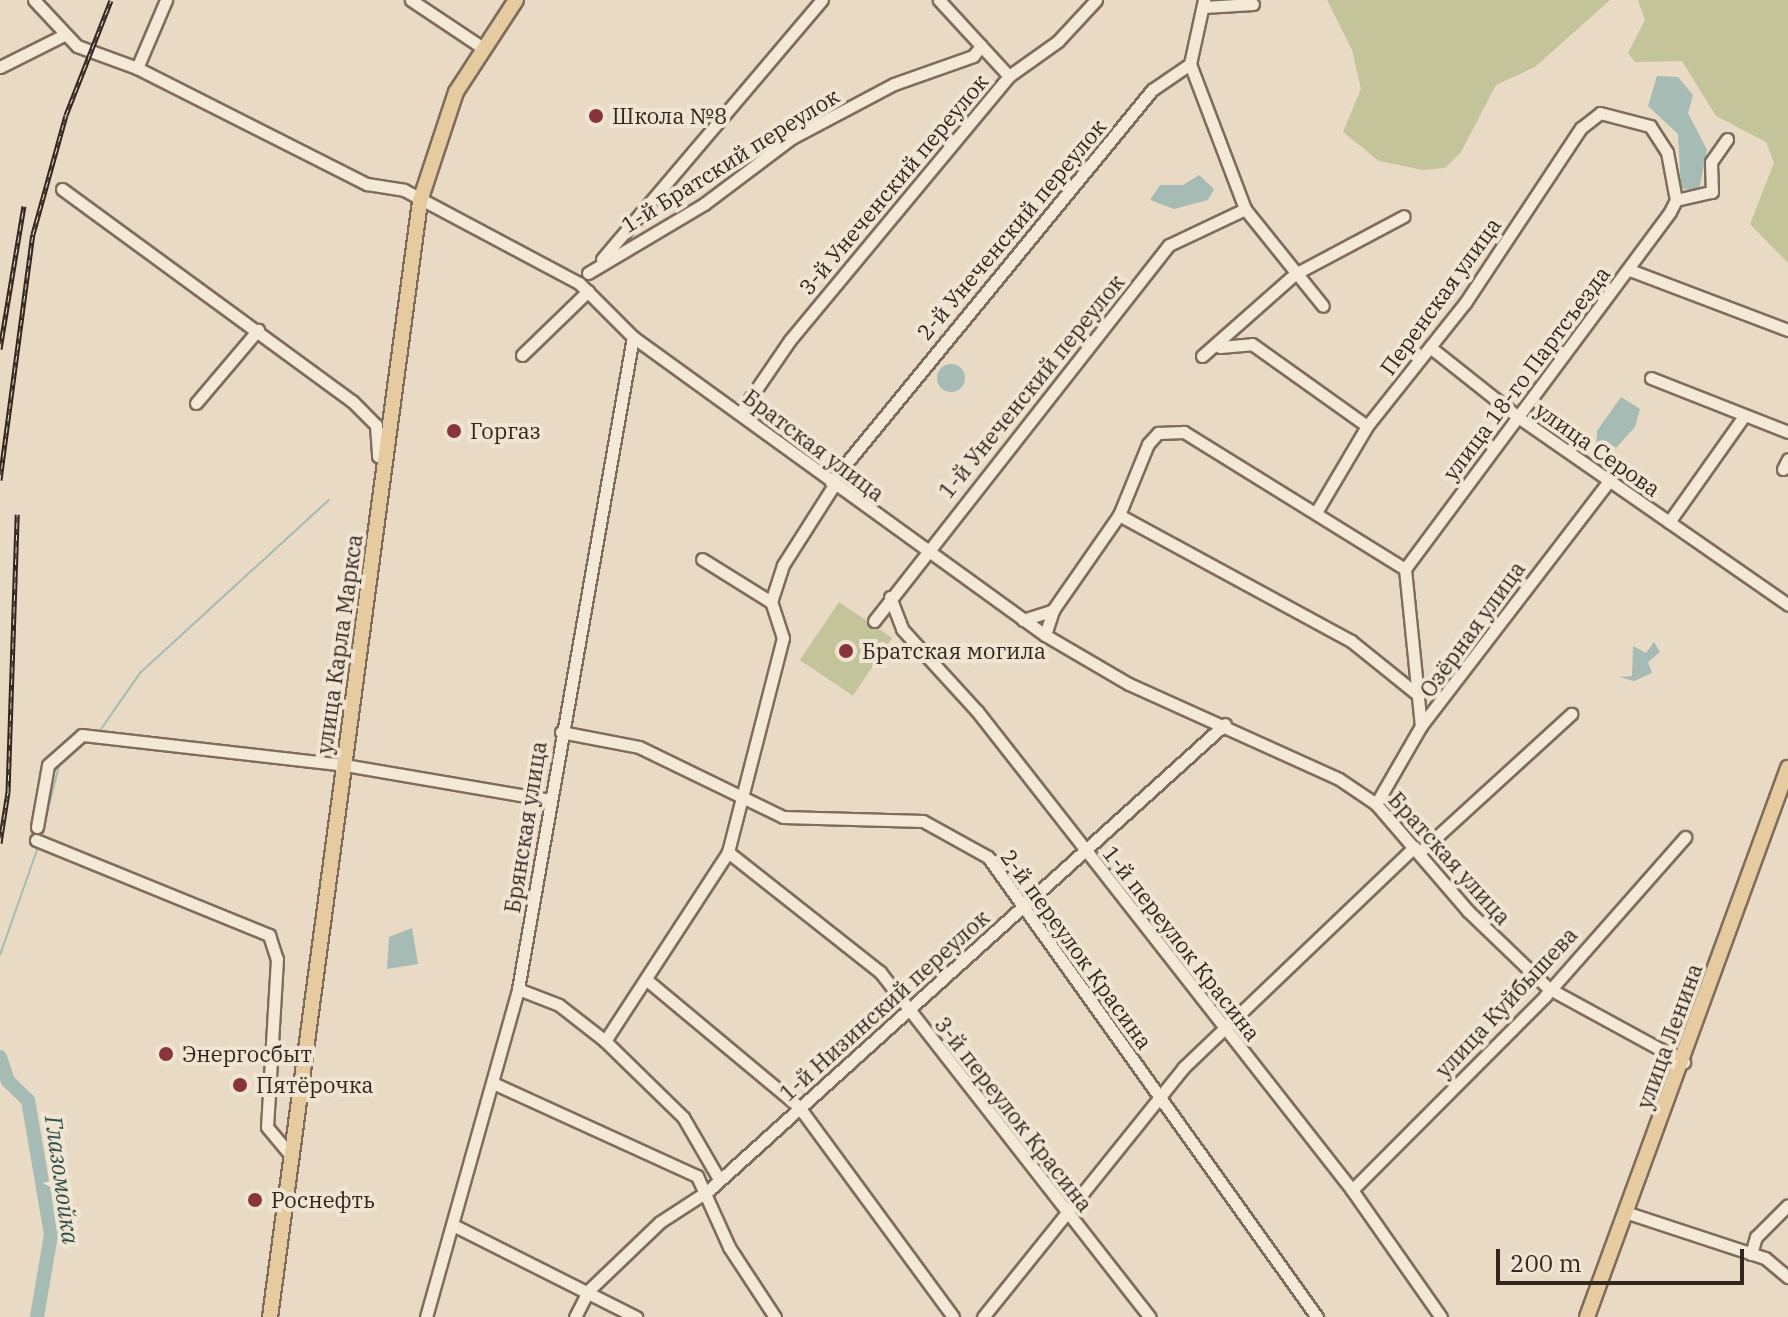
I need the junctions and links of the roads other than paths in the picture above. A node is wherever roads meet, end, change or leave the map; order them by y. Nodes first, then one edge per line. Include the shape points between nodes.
1 (34, 0) edge
2 (166, 0) edge
3 (411, 0) edge
4 (516, 0) edge
5 (822, 0) edge
6 (939, 0) edge
7 (1096, 0) edge
8 (1204, 3) edge
9 (1253, 4) dead end
10 (62, 36) junction
11 (480, 46) junction
12 (981, 46) junction
13 (1190, 64) junction
14 (0, 67) edge
15 (137, 68) junction
16 (1009, 76) junction
17 (1727, 139) dead end
18 (62, 189) dead end
19 (1676, 200) junction
20 (420, 201) junction
21 (1245, 209) junction
22 (1404, 216) dead end
23 (1630, 270) junction
24 (588, 273) junction
25 (1295, 274) junction
26 (583, 287) junction
27 (1323, 306) dead end
28 (1246, 317) junction
29 (258, 330) junction
30 (1788, 330) edge
31 (633, 337) junction
32 (1252, 344) junction
33 (1430, 347) junction
34 (1216, 349) junction
35 (522, 355) dead end
36 (1202, 356) dead end
37 (1651, 378) dead end
38 (196, 403) dead end
39 (740, 413) junction
40 (1518, 417) junction
41 (1742, 419) junction
42 (1367, 426) junction
43 (1788, 432) edge
44 (386, 457) junction
45 (1608, 482) junction
46 (833, 483) junction
47 (1318, 509) junction
48 (1119, 515) junction
49 (1669, 522) junction
50 (923, 553) junction
51 (702, 559) dead end
52 (1405, 569) junction
53 (890, 597) junction
54 (771, 602) junction
55 (1788, 605) edge
56 (1053, 610) junction
57 (1023, 620) junction
58 (874, 621) dead end
59 (1045, 635) junction
60 (1417, 694) junction
61 (1571, 714) dead end
62 (1225, 724) junction
63 (1421, 726) junction
64 (561, 732) junction
65 (345, 765) junction
66 (1788, 768) edge
67 (748, 796) junction
68 (550, 800) junction
69 (1376, 804) junction
70 (37, 827) dead end
71 (1685, 837) dead end
72 (36, 840) dead end
73 (1417, 850) junction
74 (728, 852) junction
75 (1087, 853) junction
76 (1026, 905) junction
77 (648, 981) junction
78 (1548, 988) junction
79 (518, 989) junction
80 (908, 1011) junction
81 (1226, 1034) junction
82 (605, 1041) junction
83 (1684, 1062) junction
84 (493, 1083) junction
85 (1160, 1101) junction
86 (799, 1107) junction
87 (292, 1157) junction
88 (719, 1179) junction
89 (709, 1190) junction
90 (1352, 1190) junction
91 (1788, 1205) edge
92 (1628, 1213) junction
93 (1068, 1216) junction
94 (455, 1226) junction
95 (1751, 1254) junction
96 (1788, 1277) edge
97 (589, 1290) junction
98 (270, 1317) edge
99 (426, 1317) edge
100 (575, 1317) edge
101 (636, 1317) edge
102 (775, 1317) edge
103 (953, 1317) edge
104 (983, 1317) edge
105 (1150, 1317) edge
106 (1317, 1317) edge
107 (1441, 1317) edge
108 (1587, 1317) edge

1 - 10 street
2 - 15 street
3 - 11 street
4 - 11 main road, улица Карла Маркса
5 - 24 street, 1-й Братский переулок
6 - 12 street
7 - 16 street, 3-й Унеченский переулок via 1058,41
8 - 9 street
8 - 13 street
10 - 14 street
10 - 15 street, Братская улица
11 - 20 main road, улица Карла Маркса via 436,138
12 - 16 street
12 - 24 street, 1-й Братский переулок via 973,56 894,84 792,138 704,204
13 - 21 street
13 - 46 street, 2-й Унеченский переулок via 1142,102
15 - 20 street, Братская улица via 332,168
16 - 39 street, 3-й Унеченский переулок via 790,340
17 - 19 street via 1711,162 1712,192
18 - 29 street via 97,221
19 - 23 street, улица 18-го Партсъезда
19 - 33 street, Перенская улица via 1667,152 1650,126 1600,113 1581,128
20 - 26 street, Братская улица
20 - 44 main road, улица Карла Маркса
21 - 25 street
21 - 50 street, 1-й Унеченский переулок via 1169,245
22 - 25 street
23 - 30 street
23 - 40 street, улица 18-го Партсъезда
24 - 26 street, 1-й Братский переулок
25 - 27 street
25 - 28 street
26 - 31 street, Братская улица
26 - 35 street
28 - 32 street
28 - 34 street
29 - 38 street
29 - 44 street via 352,401 376,425 378,456
31 - 39 street, Братская улица
31 - 64 street, Брянская улица
32 - 34 street
32 - 42 street
33 - 40 street, улица Серова
33 - 42 street, Перенская улица
34 - 36 street
37 - 41 street
39 - 46 street, Братская улица
40 - 45 street, улица Серова
40 - 52 street, улица 18-го Партсъезда
41 - 43 street
41 - 49 street, улица Серова
42 - 47 street, Перенская улица
44 - 65 main road, улица Карла Маркса
45 - 49 street, улица Серова
45 - 63 street, Озёрная улица
46 - 50 street, Братская улица
46 - 54 street, 2-й Унеченский переулок via 783,565
47 - 48 street via 1184,432 1158,433
47 - 52 street
48 - 56 street
48 - 60 street via 1338,634
49 - 55 street, улица Серова
50 - 53 street, 1-й Унеченский переулок
50 - 57 street, Братская улица
51 - 54 street
52 - 60 street
53 - 58 street, 1-й Унеченский переулок
53 - 75 street, 1-й переулок Красина via 902,629 977,711
54 - 67 street via 783,638
56 - 57 street
56 - 59 street
57 - 59 street, Братская улица
59 - 62 street, Братская улица via 1129,684
60 - 63 street
61 - 73 street
62 - 69 street, Братская улица
62 - 75 street, 1-й Низинский переулок
63 - 69 street, Озёрная улица
64 - 67 street, 2-й переулок Красина via 639,747
64 - 68 street, Брянская улица
65 - 68 street
65 - 70 street via 82,735 48,765
65 - 87 main road, улица Карла Маркса
66 - 83 main road, улица Ленина
67 - 74 street
67 - 76 street, 2-й переулок Красина via 783,817 923,821 988,857
68 - 79 street, Брянская улица
69 - 73 street, Братская улица
71 - 78 street, улица Куйбышева
72 - 87 street via 269,935 277,959 267,1127
73 - 78 street, Братская улица
73 - 81 street
74 - 77 street
74 - 80 street, 3-й переулок Красина via 880,972
75 - 76 street, 1-й Низинский переулок
75 - 81 street, 1-й переулок Красина
76 - 80 street, 1-й Низинский переулок
76 - 85 street, 2-й переулок Красина
77 - 82 street
77 - 86 street
78 - 83 street, Братская улица
78 - 90 street, улица Куйбышева
79 - 82 street via 559,1005
79 - 84 street, Брянская улица
80 - 86 street, 1-й Низинский переулок
80 - 93 street, 3-й переулок Красина
81 - 85 street via 1183,1068
81 - 90 street, 1-й переулок Красина
82 - 88 street via 683,1117
83 - 92 main road, улица Ленина
84 - 89 street via 643,1148
84 - 94 street, Брянская улица
85 - 93 street
85 - 106 street, 2-й переулок Красина
86 - 88 street, 1-й Низинский переулок
86 - 103 street
87 - 98 main road, улица Карла Маркса
88 - 89 street, 1-й Низинский переулок
89 - 97 street, 1-й Низинский переулок via 660,1222
89 - 102 street via 729,1247
90 - 107 street, 1-й переулок Красина
91 - 95 street via 1756,1237
92 - 95 street
92 - 108 main road, улица Ленина
93 - 104 street
93 - 105 street, 3-й переулок Красина
94 - 97 street
94 - 99 street, Брянская улица
95 - 96 street
97 - 100 street, 1-й Низинский переулок
97 - 101 street

